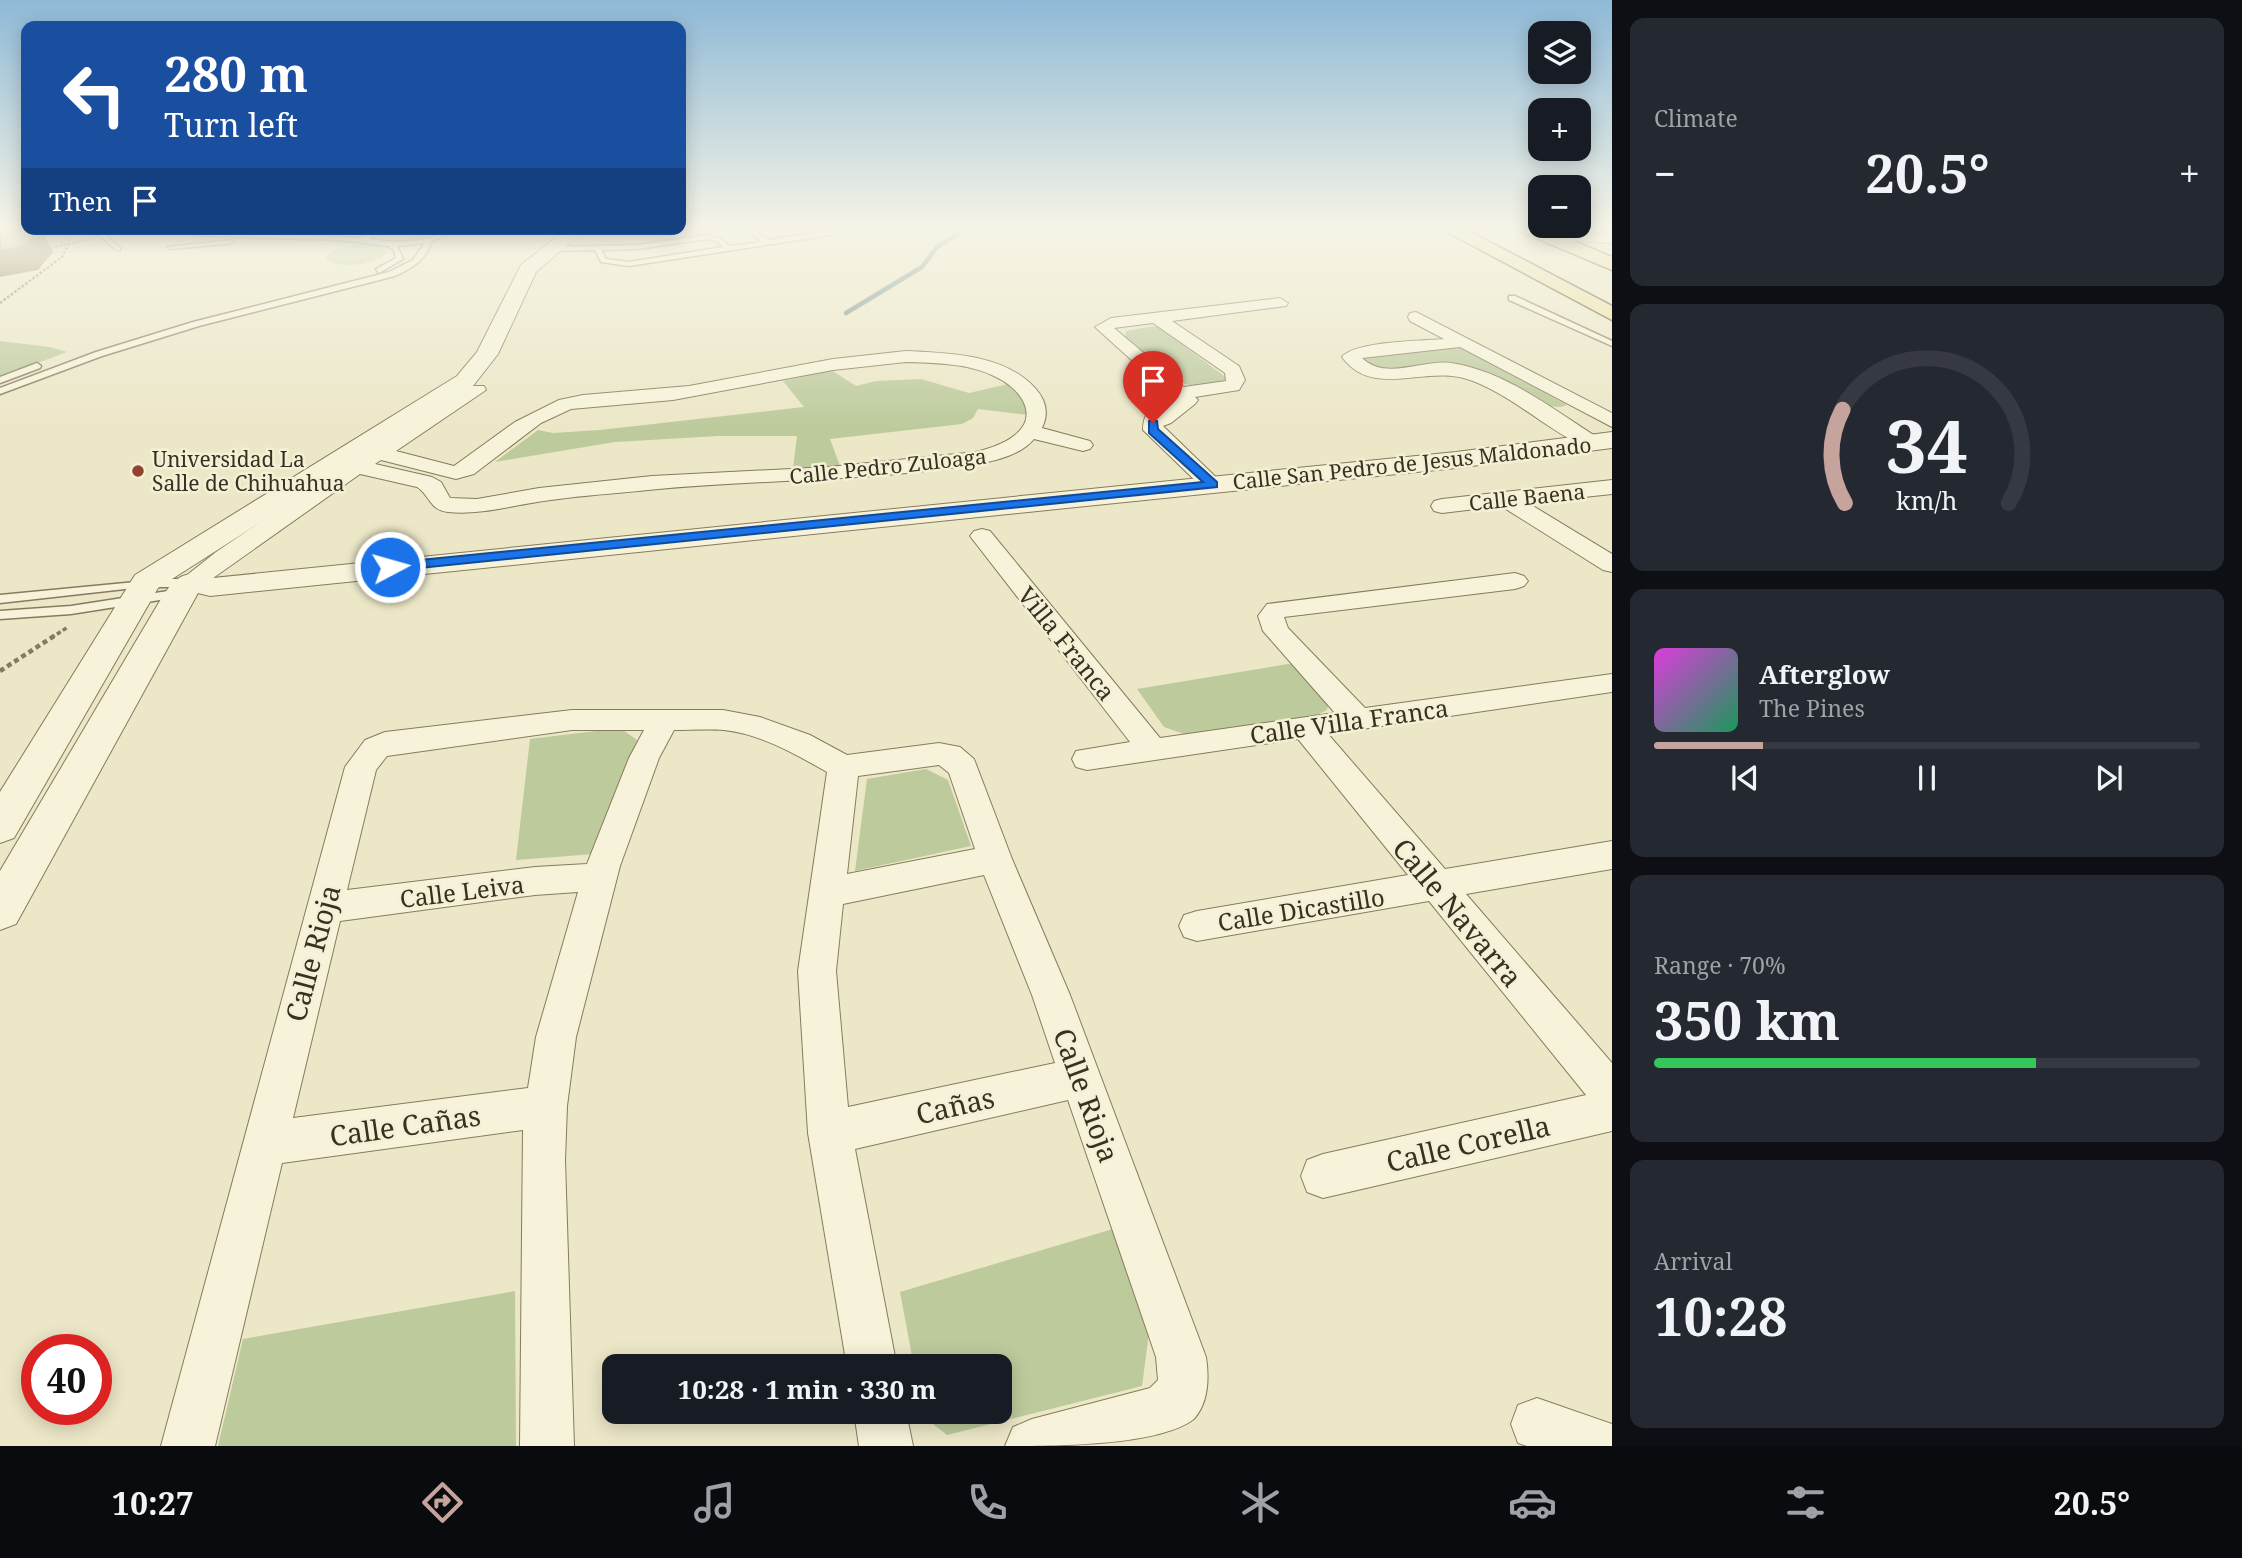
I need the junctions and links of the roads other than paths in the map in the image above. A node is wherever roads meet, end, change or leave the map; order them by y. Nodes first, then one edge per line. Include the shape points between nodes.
1 (280, 294) edge
2 (312, 294) edge
3 (516, 294) edge
4 (1575, 294) edge
5 (1512, 298) dead end
6 (1280, 303) dead end
7 (1612, 314) edge
8 (1416, 317) dead end
9 (1157, 318) junction
10 (1612, 334) edge
11 (1592, 335) junction
12 (1462, 342) junction
13 (987, 344) dead end
14 (1612, 344) edge
15 (58, 359) dead end
16 (969, 362) junction
17 (47, 363) dead end
18 (0, 380) edge
19 (477, 390) dead end
20 (0, 391) edge
21 (1180, 393) junction
22 (1593, 411) junction
23 (1548, 416) junction
24 (1612, 421) edge
25 (1033, 432) junction
26 (1602, 441) edge
27 (1083, 445) dead end
28 (358, 457) junction
29 (1213, 485) junction
30 (1612, 487) edge
31 (1505, 499) junction
32 (1442, 506) dead end
33 (982, 536) dead end
34 (1612, 565) edge
35 (1515, 582) dead end
36 (83, 591) junction
37 (161, 592) junction
38 (0, 599) edge
39 (71, 610) junction
40 (0, 615) edge
41 (1612, 683) edge
42 (664, 719) junction
43 (1359, 720) junction
44 (1305, 727) junction
45 (1152, 749) junction
46 (1087, 759) dead end
47 (843, 767) junction
48 (0, 827) edge
49 (1612, 855) edge
50 (995, 859) junction
51 (600, 877) junction
52 (1438, 887) junction
53 (826, 893) junction
54 (324, 908) junction
55 (0, 911) edge
56 (1197, 926) dead end
57 (1081, 1077) junction
58 (1612, 1096) edge
59 (546, 1106) junction
60 (1612, 1110) edge
61 (830, 1133) junction
62 (263, 1144) junction
63 (1323, 1176) dead end
64 (870, 1354) edge
65 (882, 1424) edge
66 (1537, 1424) dead end
67 (188, 1446) edge
68 (547, 1446) edge
69 (886, 1446) edge
70 (1032, 1446) edge
71 (1601, 1446) edge

1 - 15 lane
2 - 20 lane via 196,324
3 - 28 street via 473,373
4 - 7 main road
5 - 11 lane
6 - 9 street
8 - 12 street
9 - 21 street via 1104,327
9 - 21 street via 1233,370 1236,380 1231,386
10 - 11 lane
11 - 14 lane
12 - 22 street
12 - 23 street via 1351,357 1362,368 1382,374 1448,368 1474,373
13 - 16 street
16 - 25 street via 999,372 1028,392 1038,415
16 - 28 street via 875,359 692,392 559,400 456,473
17 - 18 lane
19 - 28 street
21 - 29 street via 1188,400 1153,423 1153,430
22 - 23 street
22 - 24 street
23 - 26 street
25 - 27 street
25 - 28 street, Calle Pedro Zuloaga via 1004,451 978,458 829,474 639,484 477,506 446,505 424,482
26 - 29 street, Calle San Pedro de Jesus Maldonado
28 - 37 street
28 - 37 street via 226,555
29 - 37 street, Calle San Pedro de Jesus Maldonado
30 - 31 street, Calle Baena
31 - 32 street, Calle Baena
31 - 34 street
33 - 45 street, Villa Franca
35 - 43 street via 1276,610 1271,616 1276,631
36 - 37 lane
36 - 38 lane
36 - 39 lane
37 - 39 lane
37 - 48 street
37 - 55 street
39 - 40 lane
41 - 43 street, Calle Villa Franca
42 - 47 street, Calle Rioja via 748,724 799,743
42 - 51 street via 644,758
42 - 54 street, Calle Rioja via 572,720 376,747 361,767
43 - 44 street, Calle Villa Franca
44 - 45 street, Calle Villa Franca
44 - 52 street, Calle Navarra
45 - 46 street, Calle Villa Franca
47 - 50 street, Calle Rioja via 939,754 958,760
47 - 53 street
49 - 52 street, Calle Dicastillo
50 - 53 street
50 - 57 street, Calle Rioja
51 - 54 street, Calle Leiva
51 - 59 street via 556,1037
52 - 56 street, Calle Dicastillo
52 - 58 street, Calle Navarra
53 - 61 street via 817,971
54 - 62 street, Calle Rioja
57 - 61 street, Cañas
57 - 70 street, Calle Rioja via 1181,1357 1184,1380 1178,1399 1164,1411
59 - 62 street, Calle Cañas
59 - 68 street
60 - 63 street, Calle Corella
61 - 64 street
62 - 67 street, Calle Rioja
65 - 69 street
66 - 71 street

